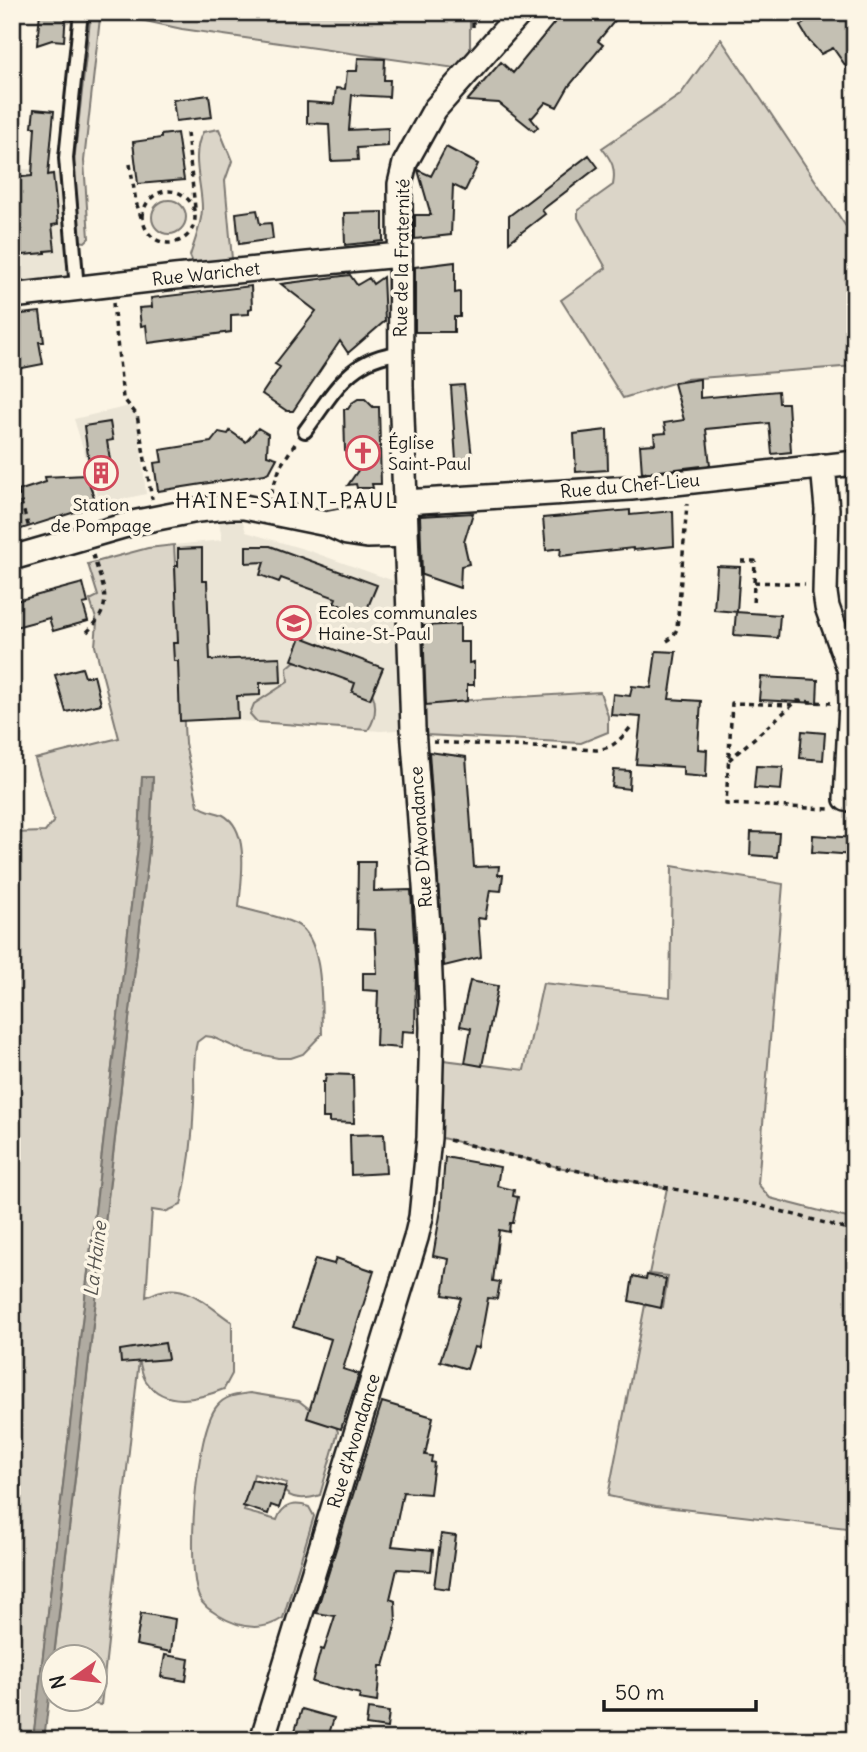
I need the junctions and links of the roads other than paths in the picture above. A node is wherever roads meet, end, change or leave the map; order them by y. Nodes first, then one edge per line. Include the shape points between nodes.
1 (81, 12) edge
2 (521, 12) edge
3 (399, 255) junction
4 (77, 289) junction
5 (12, 296) edge
6 (401, 353) junction
7 (304, 431) road end
8 (855, 463) edge
9 (822, 466) junction
10 (405, 518) junction
11 (12, 558) edge
12 (852, 736) edge
13 (846, 799) road end
14 (429, 1138) joint
15 (262, 1740) edge

1 - 4 lane via 66,158
2 - 3 street, Rue de la Fraternité via 435,110 405,163 400,184
3 - 4 street, Rue Warichet
3 - 6 street, Rue de la Fraternité
4 - 5 street, Rue Warichet
6 - 7 lane via 387,354 349,373
6 - 10 street, Rue de la Fraternité
8 - 9 street, Rue du Chef-Lieu
9 - 10 street, Rue du Chef-Lieu
9 - 12 street via 827,607 850,671
10 - 11 street, Rue du Chef-Lieu via 367,536 327,524 229,507 155,518
10 - 14 street, Rue D'Avondance via 414,741 430,963
12 - 13 street
14 - 15 street, Rue d'Avondance via 421,1217

